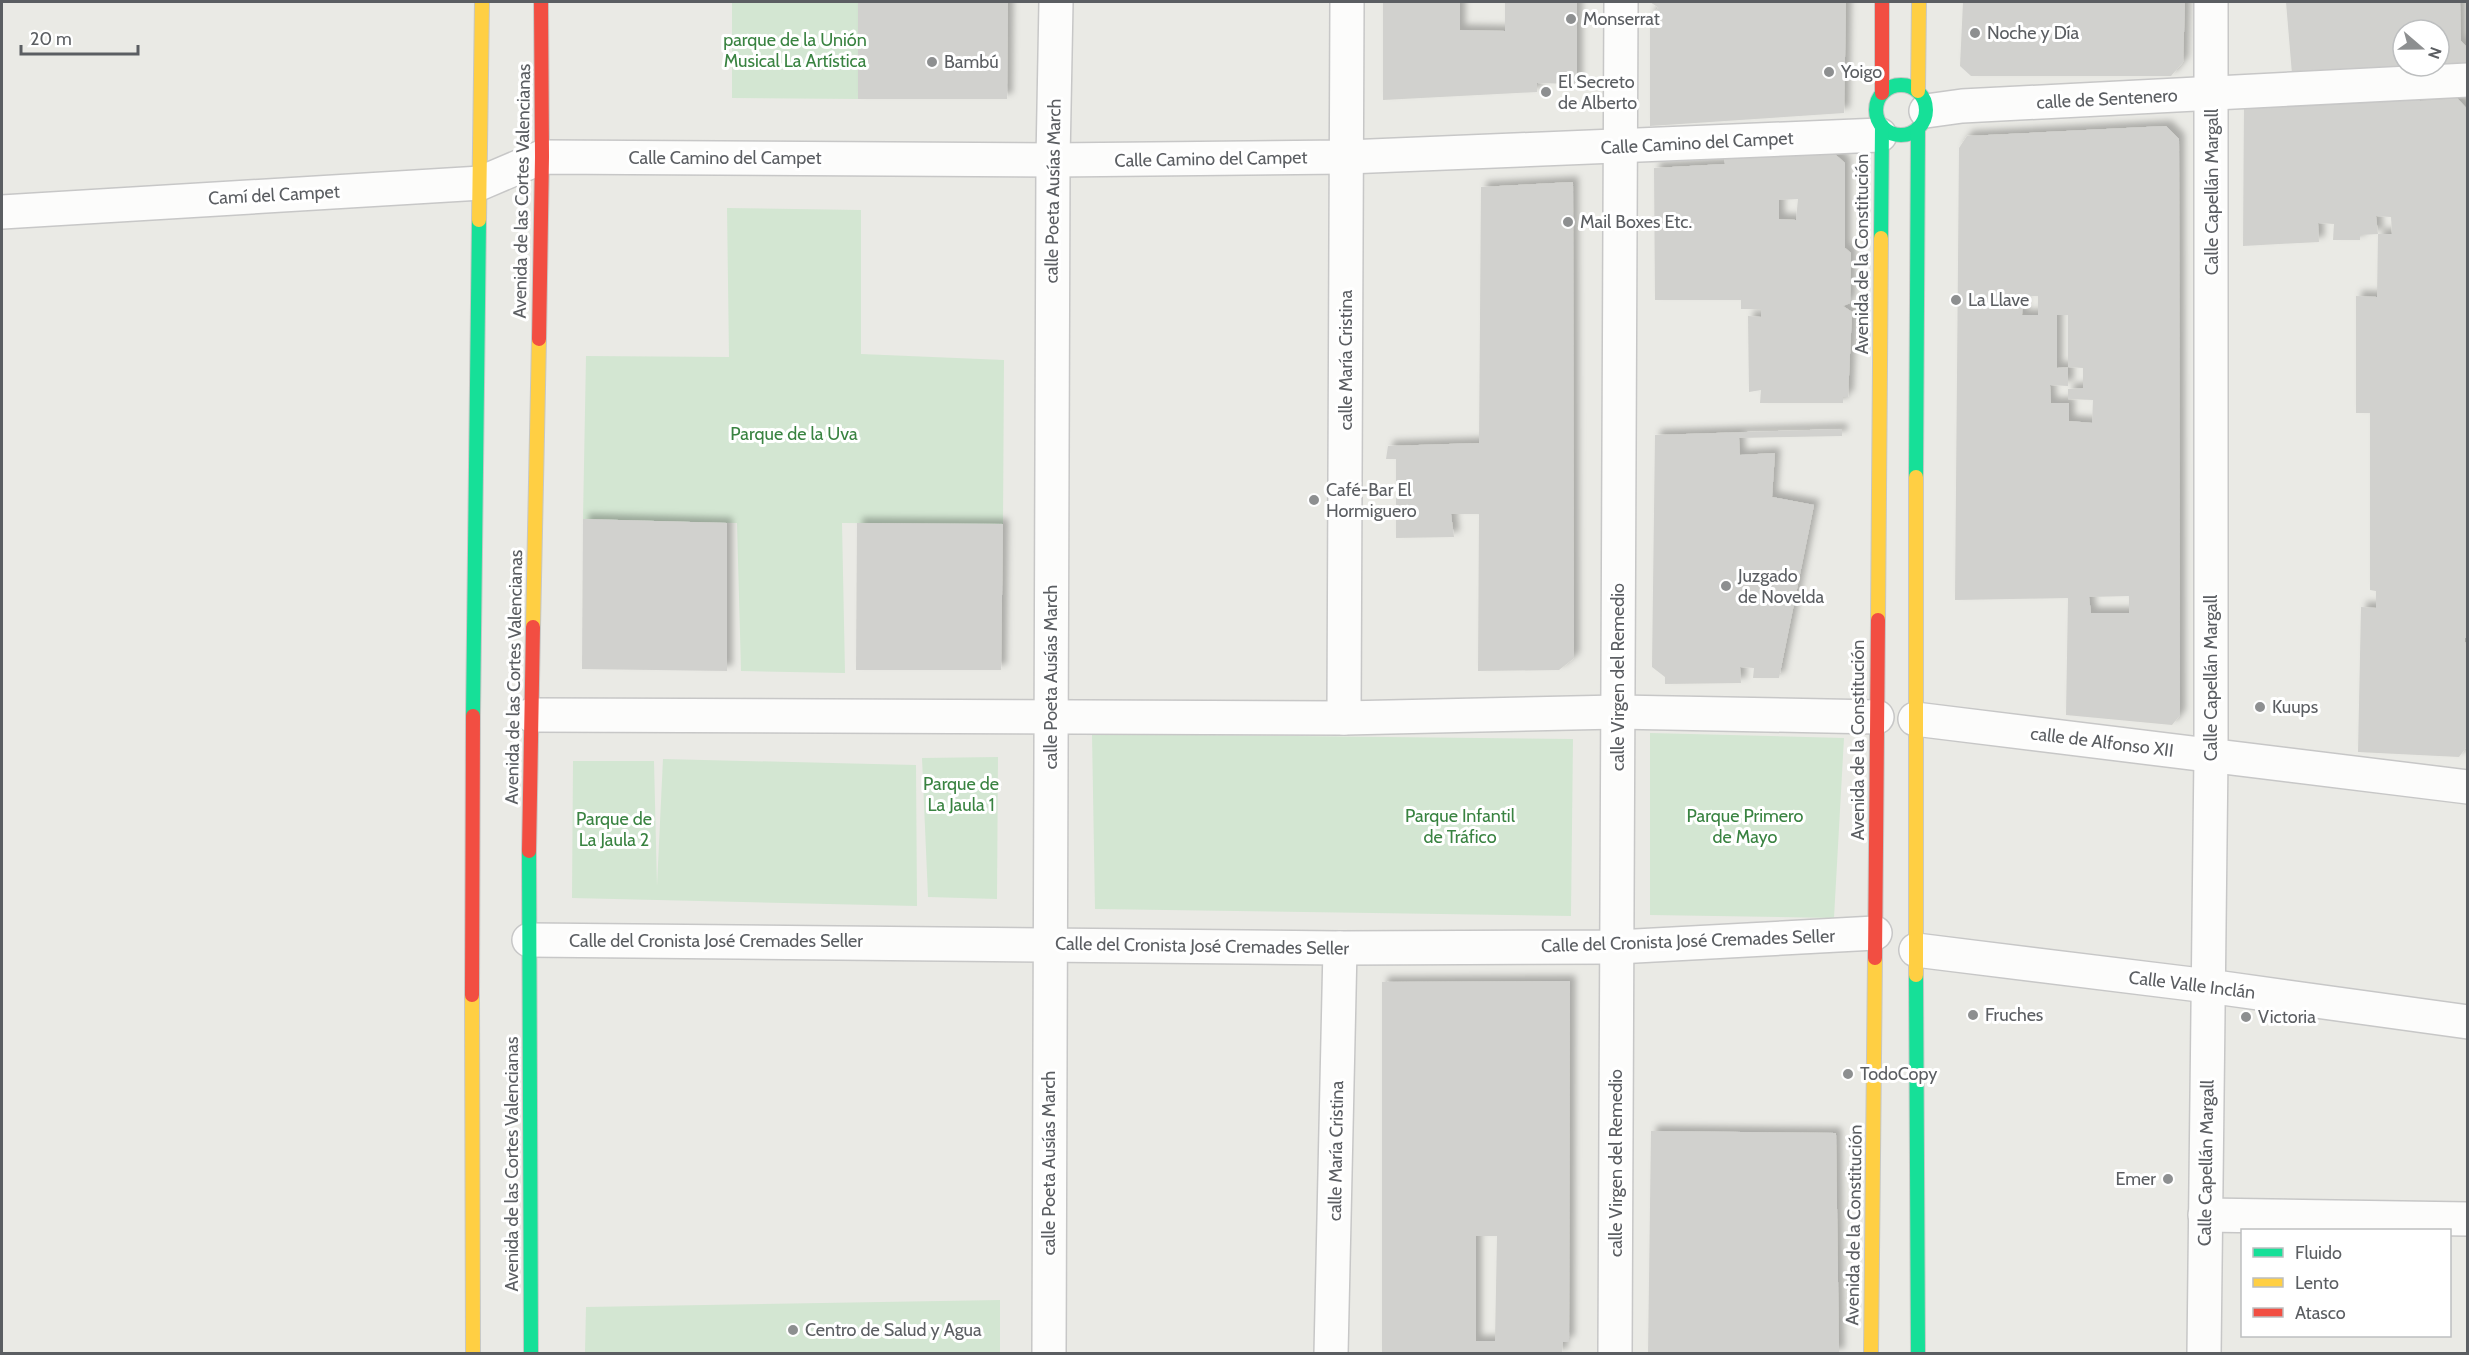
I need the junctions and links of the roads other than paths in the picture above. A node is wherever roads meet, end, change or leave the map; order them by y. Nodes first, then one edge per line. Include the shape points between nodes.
1 (482, 2) edge
2 (541, 2) edge
3 (1056, 2) edge
4 (1347, 2) edge
5 (1621, 2) edge
6 (1881, 2) edge
7 (1919, 2) edge
8 (2211, 2) edge
9 (2468, 80) edge
10 (1882, 93) junction
11 (2212, 94) junction
12 (1921, 110) junction
13 (1881, 130) junction
14 (1621, 146) junction
15 (542, 157) junction
16 (1347, 158) junction
17 (1053, 160) junction
18 (481, 183) junction
19 (2, 212) edge
20 (1618, 712) junction
21 (531, 715) junction
22 (1051, 716) junction
23 (1876, 717) junction
24 (1344, 718) junction
25 (1915, 719) junction
26 (2211, 755) junction
27 (2468, 787) edge
28 (1875, 933) junction
29 (529, 940) junction
30 (1050, 944) junction
31 (1617, 947) junction
32 (1340, 948) junction
33 (1916, 950) junction
34 (2208, 986) junction
35 (2468, 1022) edge
36 (2205, 1215) junction
37 (2468, 1219) edge
38 (473, 1353) edge
39 (531, 1353) edge
40 (1048, 1353) edge
41 (1331, 1353) edge
42 (1615, 1353) edge
43 (1870, 1353) edge
44 (1918, 1353) edge
45 (2205, 1353) edge

1 - 18 street
2 - 15 street, Avenida de las Cortes Valencianas
3 - 17 street, calle Poeta Ausías March
4 - 16 street, calle María Cristina
5 - 14 street, calle Virgen del Remedio
6 - 10 street
7 - 12 street
8 - 11 street, Calle Capellán Margall
9 - 11 street, calle de Sentenero
10 - 12 street via 1899,84
10 - 13 street via 1876,110
11 - 12 street, calle de Sentenero
11 - 26 street, Calle Capellán Margall
12 - 13 street via 1903,135
12 - 25 street
13 - 14 street, Calle Camino del Campet
13 - 23 street, Avenida de la Constitución
14 - 16 street, Calle Camino del Campet
14 - 20 street, calle Virgen del Remedio
15 - 17 street, Calle Camino del Campet
15 - 18 street, Camí del Campet
15 - 21 street, Avenida de las Cortes Valencianas
16 - 17 street, Calle Camino del Campet
16 - 24 street, calle María Cristina
17 - 22 street, calle Poeta Ausías March
18 - 19 street, Camí del Campet
18 - 38 street via 472,816
20 - 23 street
20 - 24 street
20 - 31 street, calle Virgen del Remedio
21 - 22 street
21 - 29 street, Avenida de las Cortes Valencianas
22 - 24 street
22 - 30 street, calle Poeta Ausías March
23 - 28 street, Avenida de la Constitución
25 - 26 street, calle de Alfonso XII
25 - 33 street
26 - 27 street, calle de Alfonso XII
26 - 34 street, Calle Capellán Margall
28 - 31 street, Calle del Cronista José Cremades Seller
28 - 43 street, Avenida de la Constitución
29 - 30 street, Calle del Cronista José Cremades Seller
29 - 39 street, Avenida de las Cortes Valencianas
30 - 32 street, Calle del Cronista José Cremades Seller
30 - 40 street, calle Poeta Ausías March
31 - 32 street, Calle del Cronista José Cremades Seller
31 - 42 street, calle Virgen del Remedio
32 - 41 street, calle María Cristina
33 - 34 street, Calle Valle Inclán
33 - 44 street
34 - 35 street, Calle Valle Inclán
34 - 36 street, Calle Capellán Margall
36 - 37 street
36 - 45 street, Calle Capellán Margall

